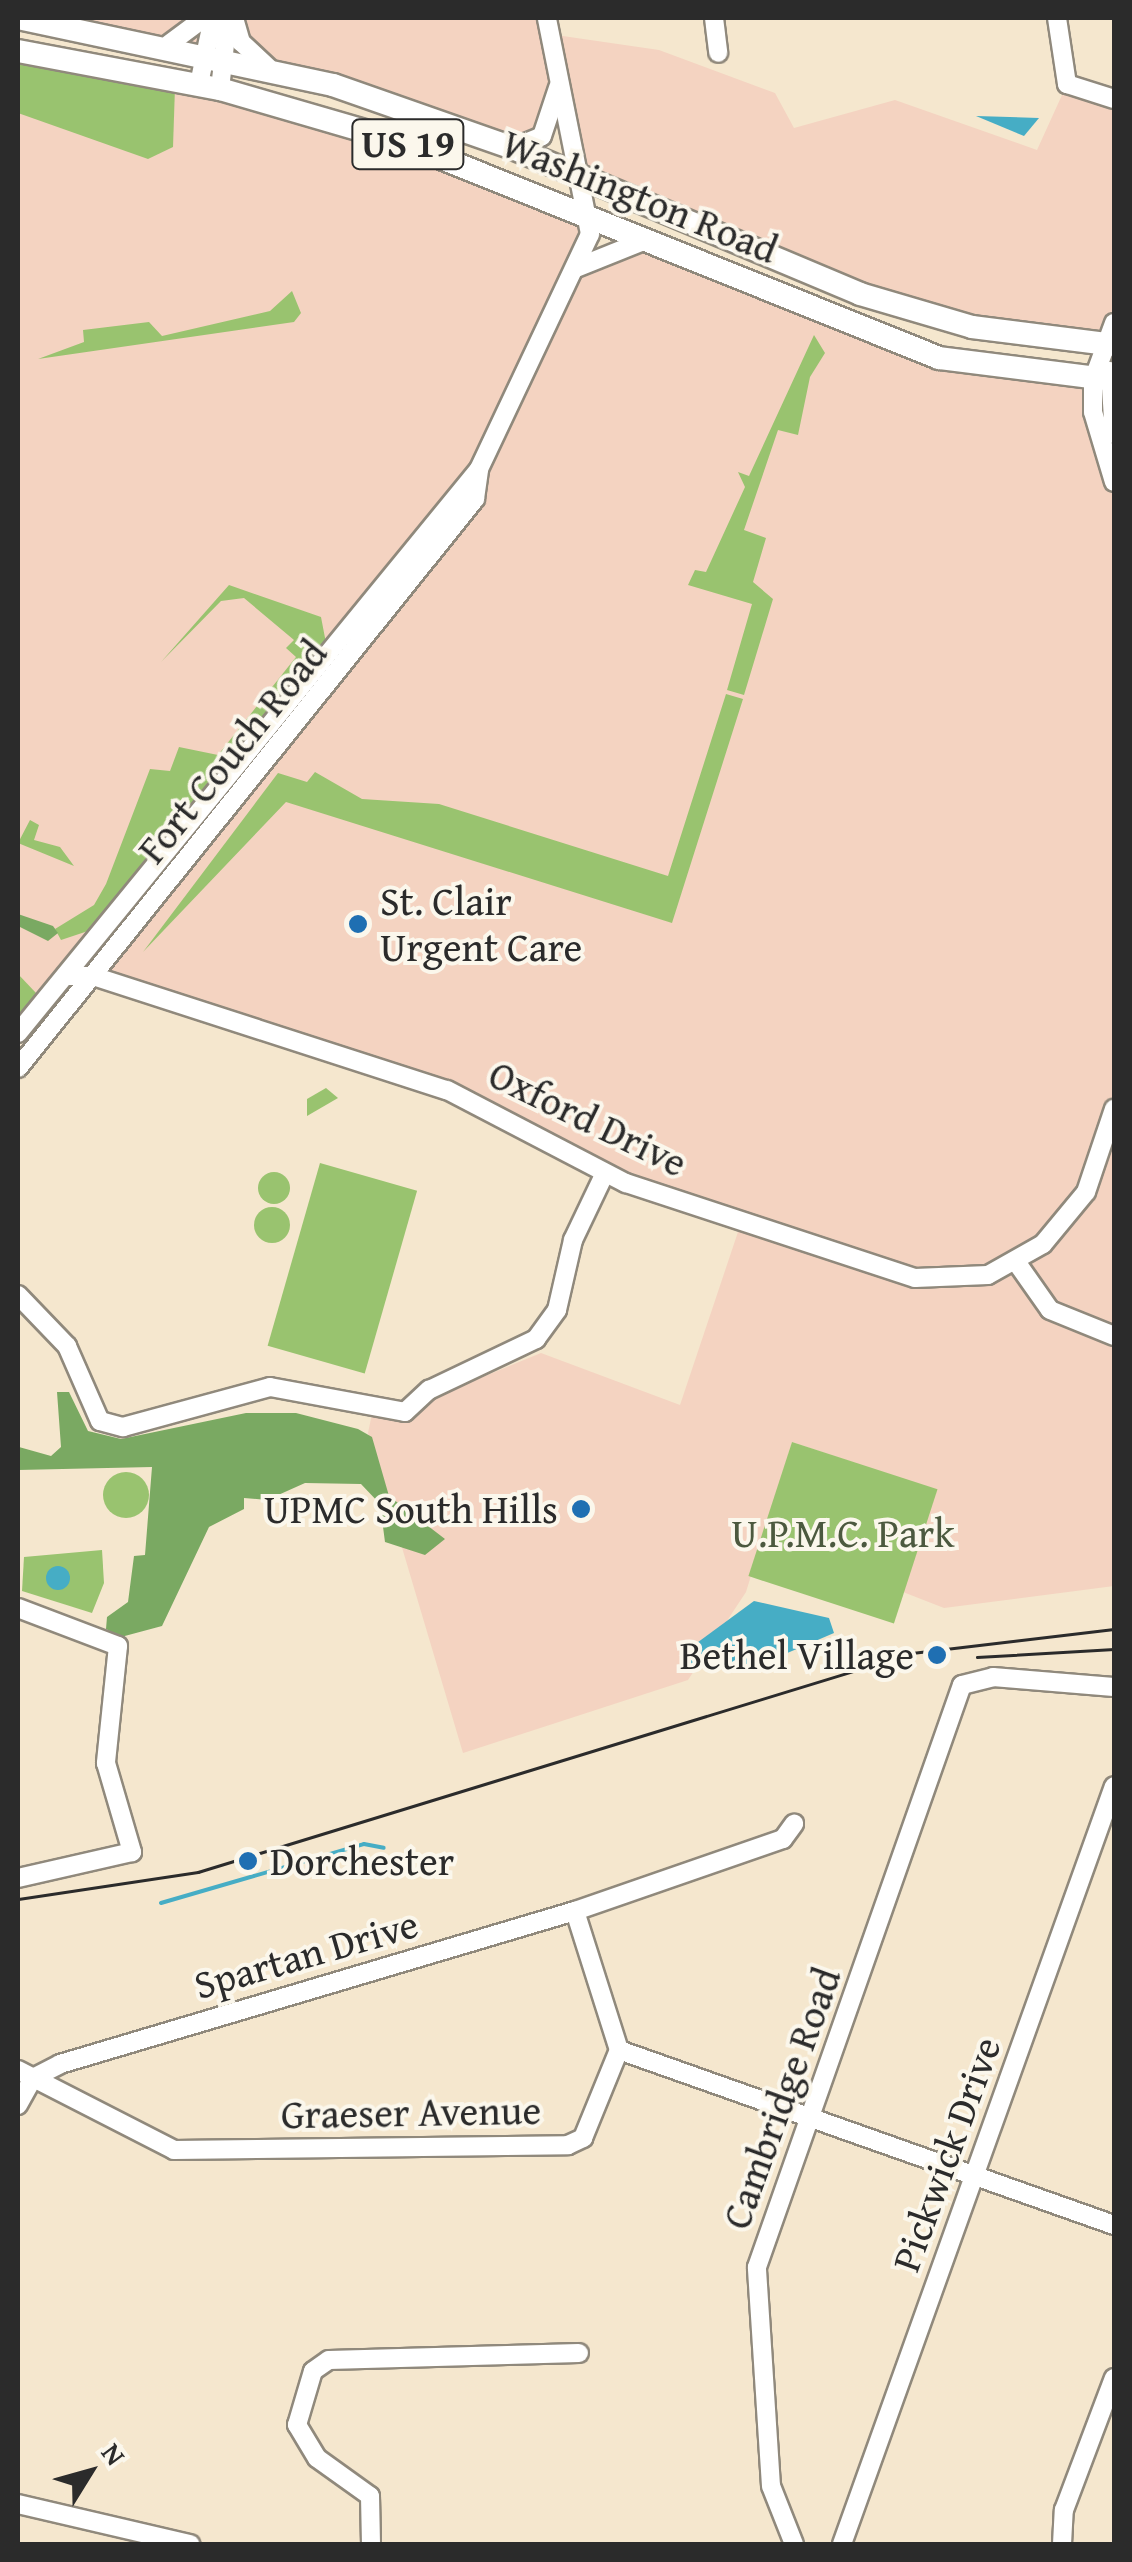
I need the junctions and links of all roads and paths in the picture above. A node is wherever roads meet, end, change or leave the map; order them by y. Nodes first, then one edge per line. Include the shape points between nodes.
1 (18, 18) edge
2 (204, 18) edge
3 (213, 18) edge
4 (231, 18) edge
5 (546, 18) edge
6 (714, 18) edge
7 (1057, 18) edge
8 (169, 44) junction
9 (18, 51) edge
10 (718, 53) dead end
11 (215, 54) junction
12 (268, 67) junction
13 (559, 83) junction
14 (209, 86) junction
15 (1114, 99) edge
16 (513, 148) junction
17 (584, 178) junction
18 (590, 215) junction
19 (650, 241) junction
20 (576, 268) junction
21 (1112, 338) edge
22 (1106, 380) edge
23 (1114, 434) edge
24 (479, 469) junction
25 (1114, 482) edge
26 (71, 968) junction
27 (93, 976) junction
28 (18, 1033) edge
29 (18, 1068) edge
30 (1114, 1109) edge
31 (606, 1174) junction
32 (1017, 1263) junction
33 (18, 1295) edge
34 (1114, 1336) edge
35 (18, 1608) edge
36 (1114, 1687) edge
37 (1114, 1786) edge
38 (794, 1824) dead end
39 (18, 1878) edge
40 (575, 1911) junction
41 (619, 2050) junction
42 (25, 2074) edge
43 (18, 2105) edge
44 (808, 2113) junction
45 (976, 2173) junction
46 (1114, 2225) edge
47 (579, 2353) dead end
48 (1114, 2378) edge
49 (18, 2504) edge
50 (190, 2544) edge
51 (372, 2544) edge
52 (794, 2544) edge
53 (842, 2544) edge
54 (1062, 2544) edge

1 - 8 main road, Washington Road / US 19
2 - 8 street
3 - 11 street
4 - 11 street
4 - 12 street via 241,42
5 - 13 street, Fort Couch Road
6 - 10 street
7 - 15 street via 1068,84
8 - 11 main road, Washington Road / US 19
9 - 14 main road, Washington Road / US 19
11 - 12 main road, Washington Road / US 19
11 - 14 street
12 - 16 main road, Washington Road / US 19
13 - 16 street via 542,136
13 - 17 street, Fort Couch Road
14 - 18 main road, Washington Road / US 19 via 399,141
16 - 17 main road, Washington Road / US 19
17 - 18 street, Fort Couch Road
17 - 21 main road, Washington Road / US 19 via 893,305
18 - 19 main road, Washington Road / US 19
18 - 20 street, Fort Couch Road
19 - 20 street via 610,247
19 - 22 main road, Washington Road / US 19 via 939,358
20 - 24 street, Fort Couch Road
21 - 22 street
22 - 23 street
22 - 25 street via 1094,430
24 - 26 street, Fort Couch Road
24 - 27 street, Fort Couch Road via 475,499 434,560
26 - 27 street
26 - 28 street, Fort Couch Road
27 - 29 street, Fort Couch Road
27 - 31 street, Oxford Drive via 447,1090
30 - 32 street, Oxford Drive via 1078,1205
31 - 32 street, Oxford Drive via 893,1273 966,1279
31 - 33 street via 573,1240 557,1310 536,1339 430,1390 405,1412 270,1387 123,1427 100,1421 67,1346
32 - 34 street via 1050,1310
35 - 39 street via 118,1646 106,1763 132,1852
36 - 44 street, Cambridge Road via 994,1677 962,1685 892,1900
37 - 45 street, Pickwick Drive
38 - 40 street, Spartan Drive via 783,1839
40 - 41 street
40 - 42 street, Spartan Drive
41 - 42 street, Graeser Avenue via 583,2138 568,2145 174,2150
41 - 44 street
42 - 43 street
44 - 45 street
44 - 52 street, Cambridge Road via 757,2267 771,2486
45 - 46 street
45 - 53 street, Pickwick Drive
47 - 51 street via 328,2360 313,2370 297,2425 317,2458 370,2496
48 - 54 street via 1064,2510
49 - 50 street

